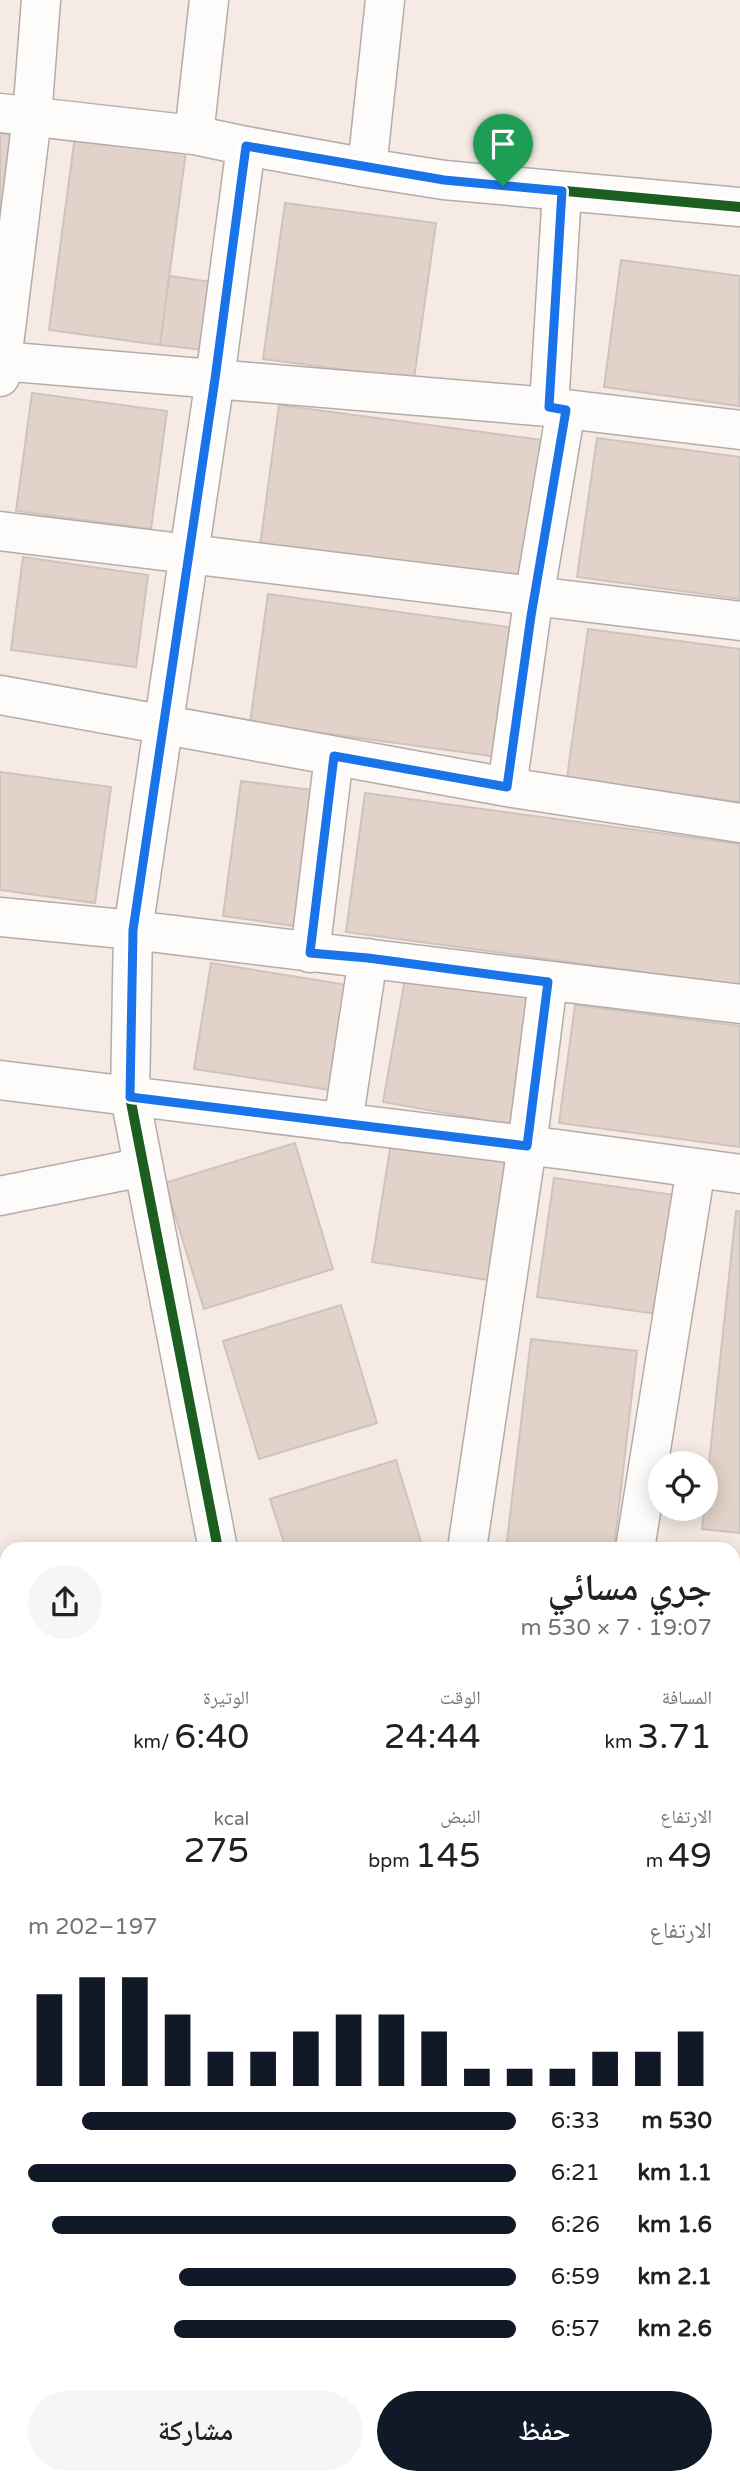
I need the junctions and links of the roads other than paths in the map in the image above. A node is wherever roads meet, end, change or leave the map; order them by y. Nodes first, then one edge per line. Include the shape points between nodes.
1 (41, 0) edge
2 (209, 0) edge
3 (385, 0) edge
4 (16, 115) edge
5 (194, 135) junction
6 (246, 146) junction
7 (367, 168) junction
8 (562, 191) junction
9 (740, 207) edge
10 (1, 366) edge
11 (215, 379) junction
12 (557, 408) junction
13 (740, 430) edge
14 (0, 531) edge
15 (189, 555) junction
16 (535, 596) junction
17 (740, 621) edge
18 (0, 695) edge
19 (164, 724) junction
20 (334, 756) junction
21 (507, 787) junction
22 (740, 823) edge
23 (0, 917) edge
24 (133, 930) junction
25 (310, 953) junction
26 (368, 958) junction
27 (548, 982) junction
28 (740, 1004) edge
29 (0, 1080) edge
30 (130, 1097) junction
31 (343, 1123) junction
32 (527, 1146) junction
33 (144, 1167) junction
34 (696, 1168) junction
35 (740, 1174) edge
36 (0, 1196) edge
37 (217, 1542) edge
38 (468, 1542) edge
39 (636, 1542) edge

1 - 4 street
2 - 5 street
3 - 7 street
4 - 5 street
4 - 10 street
5 - 6 street
6 - 7 street
6 - 11 street
7 - 8 street
8 - 9 street
8 - 12 street
10 - 11 street
11 - 12 street
11 - 15 street
12 - 13 street
12 - 16 street
14 - 15 street
15 - 16 street
15 - 19 street
16 - 17 street
16 - 21 street
18 - 19 street
19 - 20 street
19 - 24 street
20 - 21 street
20 - 25 street
21 - 22 street
23 - 24 street
24 - 25 street
24 - 30 street
25 - 26 street
26 - 27 street
26 - 31 street
27 - 28 street
27 - 32 street
29 - 30 street
30 - 31 street
30 - 33 street
31 - 32 street
32 - 34 street
32 - 38 street
33 - 36 street
33 - 37 street
34 - 35 street
34 - 39 street

